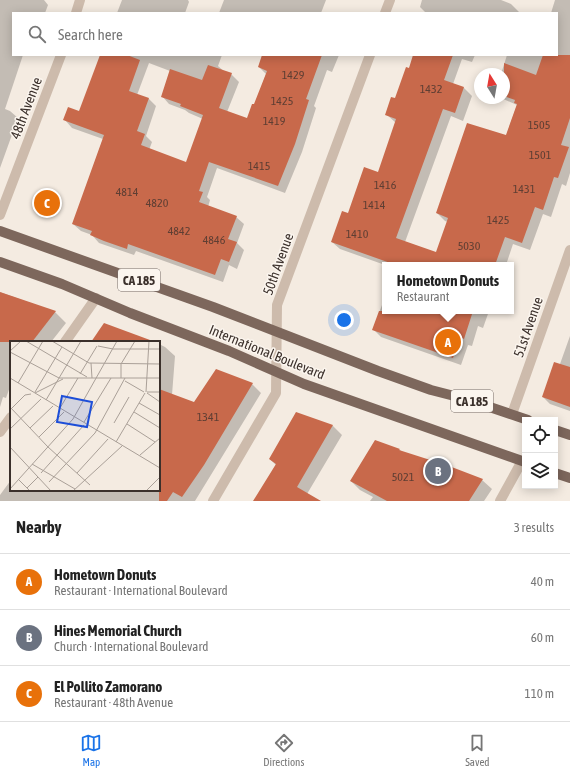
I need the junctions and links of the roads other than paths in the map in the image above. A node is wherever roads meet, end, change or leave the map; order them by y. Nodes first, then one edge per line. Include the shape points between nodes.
1 (80, 0) edge
2 (390, 0) edge
3 (76, 12) edge
4 (385, 12) edge
5 (61, 56) edge
6 (370, 56) edge
7 (0, 215) edge
8 (0, 231) edge
9 (570, 250) edge
10 (0, 262) edge
11 (96, 298) junction
12 (277, 332) junction
13 (66, 341) edge
14 (276, 372) junction
15 (512, 414) junction
16 (10, 418) edge
17 (522, 418) edge
18 (558, 431) edge
19 (0, 432) edge
20 (570, 435) edge
21 (522, 461) edge
22 (522, 463) edge
23 (558, 474) edge
24 (570, 478) edge
25 (212, 501) edge
26 (500, 501) edge

1 - 3 street
2 - 4 street
5 - 7 street, 48th Avenue
6 - 12 street, 50th Avenue via 277,305
8 - 12 main road, International Boulevard / CA 185
9 - 15 street, 51st Avenue
10 - 11 main road, International Boulevard / CA 185
11 - 13 street
11 - 14 main road, International Boulevard / CA 185
12 - 14 street, 50th Avenue
12 - 15 main road, International Boulevard / CA 185 via 431,390
14 - 21 main road, International Boulevard / CA 185
14 - 25 street, 50th Avenue via 276,393
15 - 17 main road, International Boulevard / CA 185
16 - 19 street
18 - 20 main road
22 - 26 street
23 - 24 main road

